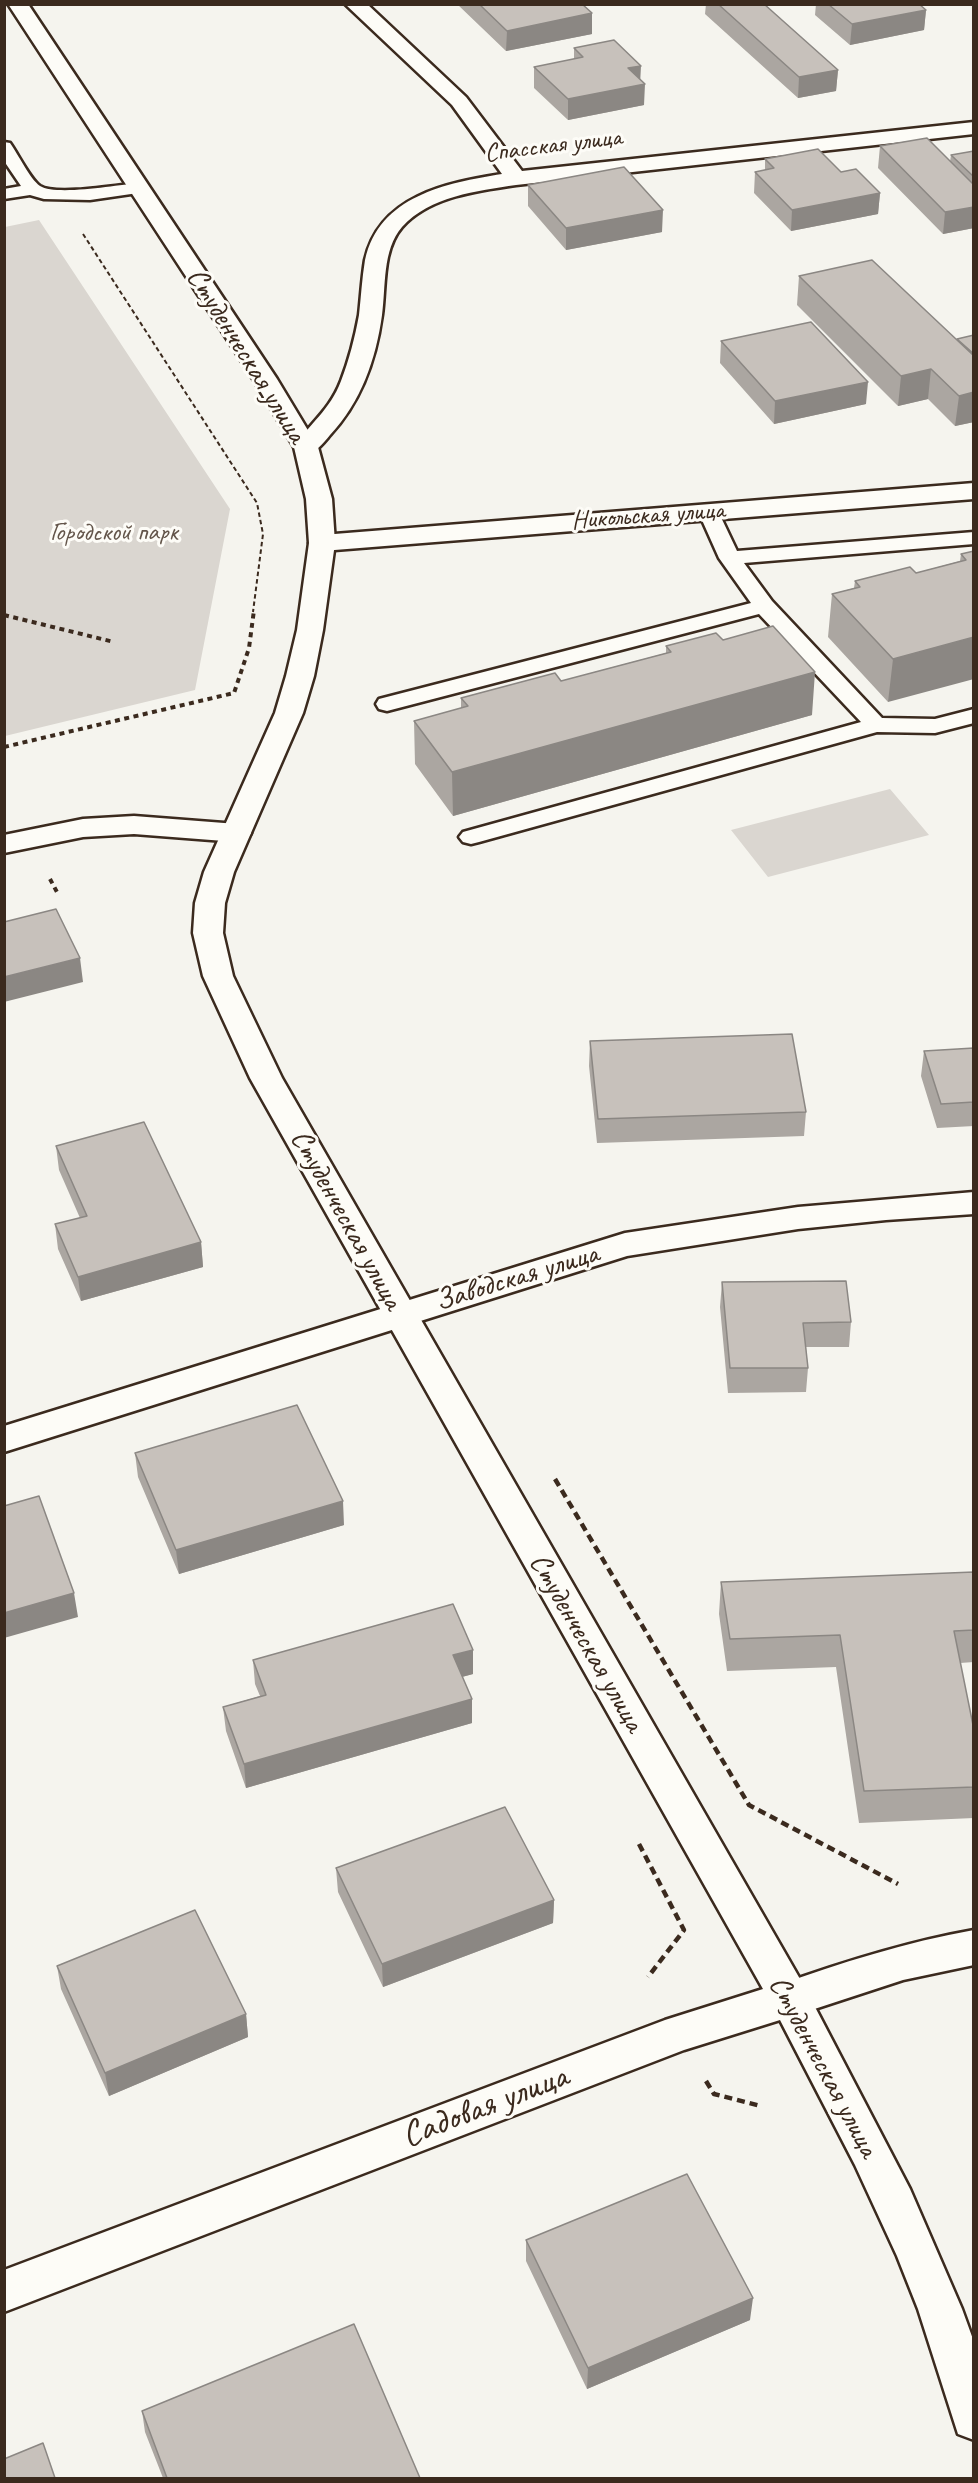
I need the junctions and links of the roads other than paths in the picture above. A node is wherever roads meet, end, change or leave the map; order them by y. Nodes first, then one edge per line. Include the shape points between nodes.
1 (18, 4) edge
2 (354, 4) edge
3 (974, 128) edge
4 (4, 147) edge
5 (516, 177) junction
6 (138, 188) junction
7 (32, 189) junction
8 (4, 194) edge
9 (306, 447) junction
10 (974, 491) edge
11 (708, 511) junction
12 (974, 538) edge
13 (322, 543) junction
14 (730, 558) junction
15 (764, 606) junction
16 (387, 704) dead end
17 (974, 716) edge
18 (876, 725) junction
19 (237, 833) junction
20 (471, 837) dead end
21 (4, 844) edge
22 (974, 1203) edge
23 (399, 1315) junction
24 (4, 1439) edge
25 (974, 1947) edge
26 (790, 2000) junction
27 (4, 2290) edge
28 (974, 2418) edge

1 - 6 street, Студенческая улица
2 - 5 street via 459,101
3 - 5 street, Спасская улица
4 - 7 lane
5 - 9 street, Спасская улица via 464,187 425,201 394,222 380,245 369,326 357,367 339,409
6 - 7 lane via 58,195
6 - 9 street, Студенческая улица
7 - 8 lane
9 - 13 street, Студенческая улица via 319,499
10 - 11 street, Никольская улица
11 - 13 street, Никольская улица
11 - 14 lane
12 - 14 lane
13 - 19 street, Студенческая улица via 300,676 289,713
14 - 15 lane
15 - 16 lane
15 - 18 lane
17 - 18 lane via 935,726
18 - 20 lane
19 - 21 street via 134,825 83,828
19 - 23 street, Студенческая улица via 210,903 208,933 218,976 266,1078
22 - 23 street, Заводская улица via 833,1213 625,1245
23 - 24 street, Заводская улица
23 - 26 street, Студенческая улица
25 - 26 street, Садовая улица via 879,1969
26 - 27 street, Садовая улица via 680,2033
26 - 28 street, Студенческая улица via 921,2261 946,2321

